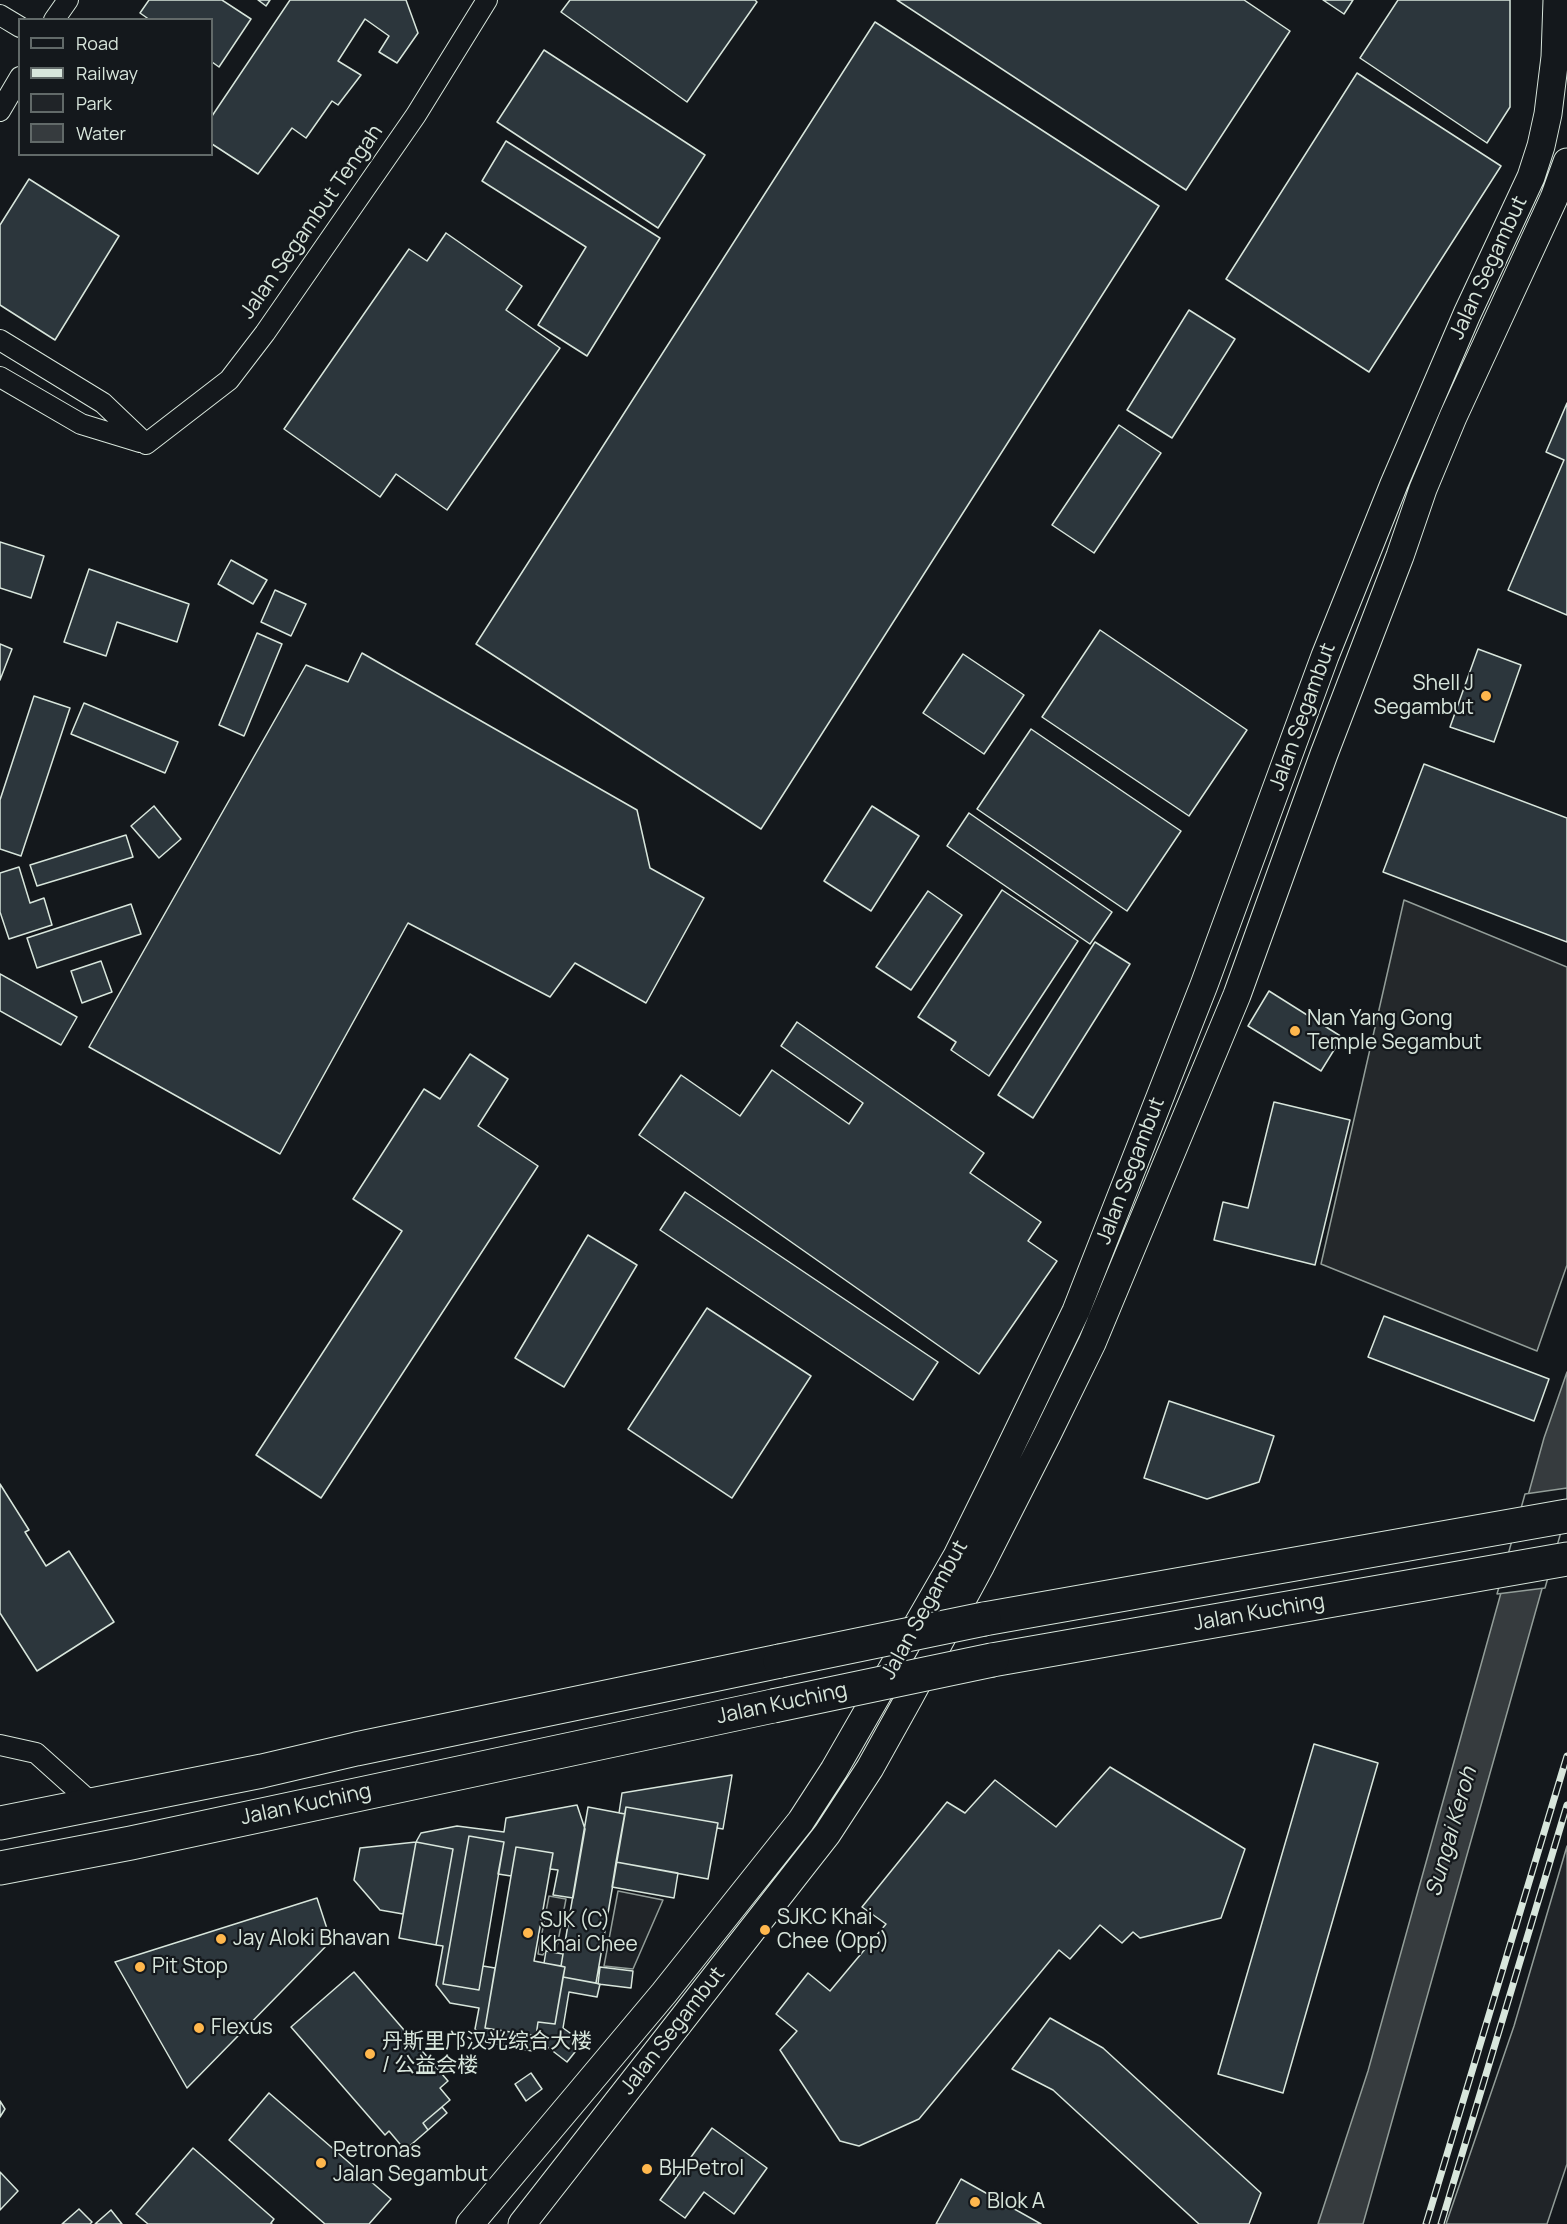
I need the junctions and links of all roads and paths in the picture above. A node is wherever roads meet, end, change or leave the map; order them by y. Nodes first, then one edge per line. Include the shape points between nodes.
1 (4, 0) edge
2 (68, 0) edge
3 (487, 0) edge
4 (1557, 0) edge
5 (0, 6) edge
6 (0, 15) edge
7 (55, 18) edge
8 (18, 26) edge
9 (18, 80) edge
10 (0, 111) edge
11 (1567, 162) edge
12 (0, 340) edge
13 (0, 377) edge
14 (146, 444) junction
15 (1567, 1516) edge
16 (1567, 1559) edge
17 (0, 1745) edge
18 (94, 1805) junction
19 (0, 1823) edge
20 (0, 1868) edge
21 (470, 2224) edge
22 (522, 2224) edge

1 - 5 street
2 - 7 street
3 - 14 street, Jalan Segambut Tengah via 416,115 229,380
4 - 21 main road, Jalan Segambut via 1548,114 1531,177 1394,484 1076,1311 993,1483 957,1556 801,1821 663,1994
6 - 8 street
9 - 10 street
11 - 22 main road, Jalan Segambut via 1423,489 1237,995 1092,1343 1048,1433 909,1698 827,1834
12 - 14 street via 103,403
13 - 14 street via 81,424
15 - 18 highway, Jalan Kuching, bridge via 984,1619
16 - 20 highway, Jalan Kuching, bridge via 992,1660
17 - 18 street via 36,1753
18 - 19 highway, Jalan Kuching

